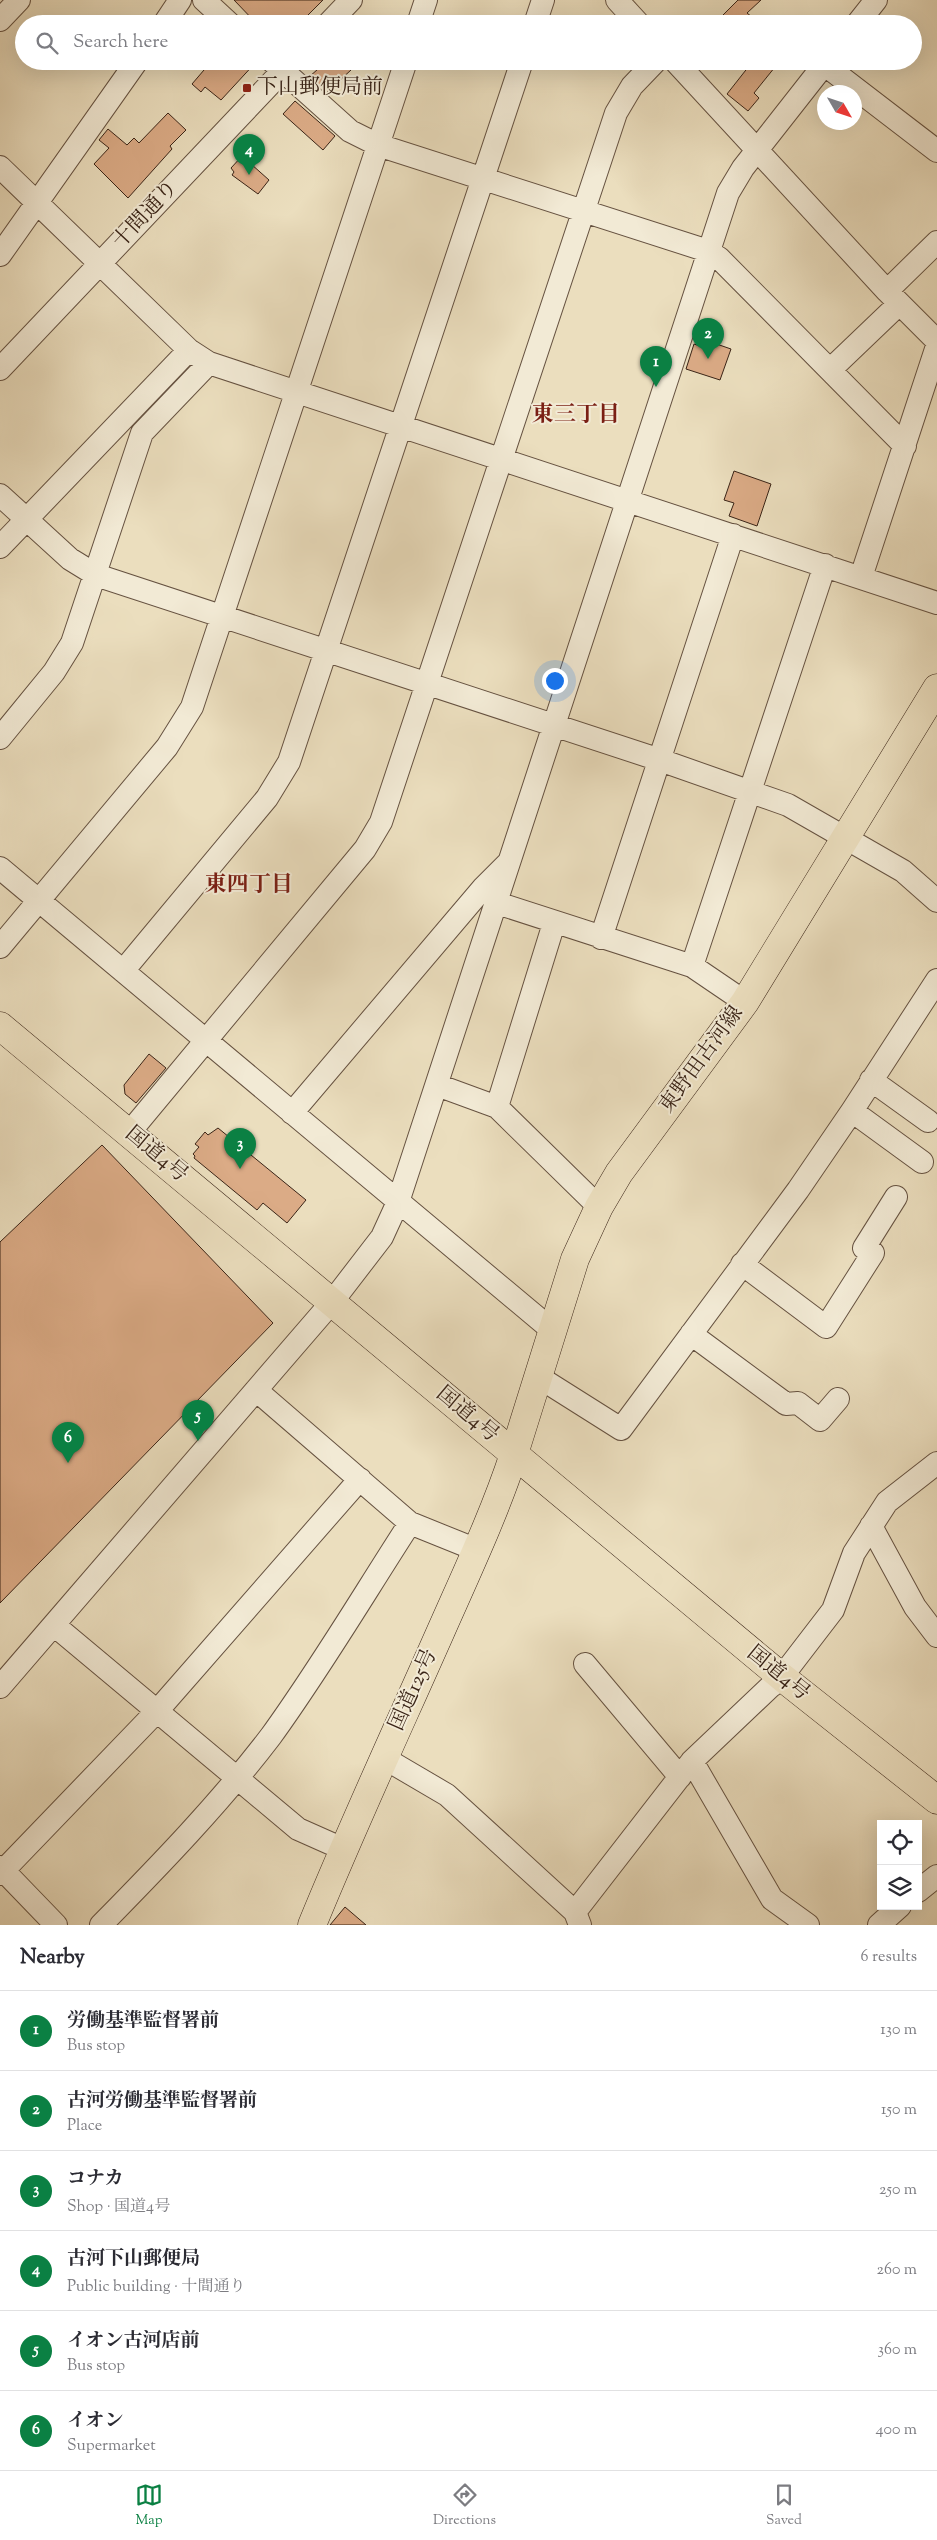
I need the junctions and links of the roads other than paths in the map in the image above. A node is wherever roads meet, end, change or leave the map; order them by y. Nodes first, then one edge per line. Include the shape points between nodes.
1 (19, 0) edge
2 (180, 0) edge
3 (204, 0) edge
4 (351, 0) edge
5 (426, 0) edge
6 (543, 0) edge
7 (617, 0) edge
8 (876, 0) edge
9 (170, 15) edge
10 (220, 15) edge
11 (337, 15) edge
12 (421, 15) edge
13 (538, 15) edge
14 (631, 15) edge
15 (864, 15) edge
16 (0, 20) edge
17 (132, 70) edge
18 (277, 70) edge
19 (287, 70) edge
20 (403, 70) edge
21 (519, 70) edge
22 (647, 70) edge
23 (682, 70) edge
24 (820, 70) edge
25 (835, 70) edge
26 (378, 145) junction
27 (756, 151) junction
28 (937, 151) edge
29 (0, 167) edge
30 (482, 178) junction
31 (38, 204) junction
32 (583, 211) junction
33 (937, 242) edge
34 (708, 251) junction
35 (0, 255) edge
36 (101, 263) junction
37 (893, 298) junction
38 (937, 341) edge
39 (937, 346) edge
40 (189, 350) junction
41 (208, 363) junction
42 (0, 369) edge
43 (830, 370) junction
44 (297, 391) junction
45 (400, 427) junction
46 (905, 446) junction
47 (502, 458) junction
48 (0, 495) edge
49 (628, 500) junction
50 (26, 520) junction
51 (734, 535) junction
52 (0, 547) edge
53 (825, 565) junction
54 (96, 574) junction
55 (861, 577) junction
56 (937, 603) edge
57 (221, 616) junction
58 (326, 650) junction
59 (427, 684) junction
60 (937, 688) edge
61 (554, 726) junction
62 (0, 738) edge
63 (660, 760) junction
64 (750, 792) junction
65 (846, 839) junction
66 (510, 860) junction
67 (0, 868) edge
68 (38, 900) junction
69 (937, 901) edge
70 (497, 903) junction
71 (554, 923) junction
72 (601, 938) junction
73 (0, 947) edge
74 (692, 966) junction
75 (123, 971) junction
76 (937, 980) edge
77 (745, 1002) junction
78 (0, 1026) edge
79 (206, 1040) junction
80 (871, 1080) junction
81 (437, 1085) junction
82 (497, 1106) junction
83 (852, 1111) junction
84 (292, 1113) junction
85 (928, 1121) dead end
86 (130, 1132) junction
87 (922, 1162) dead end
88 (896, 1197) dead end
89 (398, 1202) junction
90 (598, 1207) junction
91 (742, 1264) junction
92 (332, 1302) junction
93 (552, 1330) junction
94 (691, 1334) junction
95 (537, 1376) junction
96 (256, 1390) junction
97 (838, 1399) dead end
98 (514, 1454) junction
99 (937, 1463) edge
100 (360, 1479) junction
101 (410, 1523) junction
102 (871, 1526) junction
103 (477, 1550) junction
104 (54, 1625) junction
105 (937, 1636) edge
106 (584, 1664) dead end
107 (783, 1678) junction
108 (0, 1687) edge
109 (158, 1710) junction
110 (384, 1758) junction
111 (686, 1769) junction
112 (236, 1779) junction
113 (937, 1800) edge
114 (343, 1849) junction
115 (1, 1870) edge
116 (937, 1876) edge
117 (922, 1887) edge
118 (896, 1910) edge
119 (578, 1919) edge
120 (56, 1925) edge
121 (101, 1925) edge
122 (312, 1925) edge
123 (808, 1925) edge
124 (879, 1925) edge

1 - 16 street
2 - 9 street
3 - 10 street
4 - 11 street
5 - 12 street
6 - 13 street
7 - 14 street
8 - 15 street
17 - 31 street
18 - 36 street, 十間通り
19 - 26 street via 350,131
20 - 26 street
21 - 30 street
22 - 32 street via 632,86 616,113
23 - 27 street
24 - 27 street
25 - 28 street
26 - 30 street
26 - 44 street
27 - 34 street via 731,187
27 - 37 street
29 - 31 street
30 - 32 street
30 - 45 street
31 - 35 street
31 - 36 street
32 - 34 street
32 - 47 street
33 - 37 street
34 - 43 street via 719,258
34 - 49 street
36 - 40 street
36 - 42 street, 十間通り
37 - 38 street
37 - 43 street
39 - 46 street
40 - 41 street
40 - 50 street
41 - 44 street
41 - 54 street via 142,433
43 - 46 street
44 - 45 street
44 - 57 street
45 - 47 street
45 - 58 street
46 - 55 street
47 - 49 street
47 - 59 street
48 - 50 street
49 - 51 street
49 - 61 street
50 - 52 street
50 - 54 street via 70,559
51 - 53 street
51 - 63 street
53 - 55 street
53 - 64 street
54 - 57 street
54 - 62 street via 72,643 54,672
55 - 56 street
57 - 58 street
57 - 68 street via 192,707 167,748
58 - 59 street
58 - 75 street via 289,762 279,781
59 - 61 street
59 - 79 street via 374,835
60 - 65 main road, 東野田古河線
61 - 63 street
61 - 66 street
63 - 64 street
63 - 72 street
64 - 65 street via 788,805
64 - 74 street
65 - 69 street via 903,871
65 - 77 main road, 東野田古河線
66 - 70 street
66 - 84 street
67 - 68 street
68 - 73 street
68 - 75 street
70 - 71 street
70 - 81 street
71 - 72 street
71 - 82 street
72 - 74 street
74 - 77 street
75 - 79 street
76 - 80 street
77 - 90 main road, 東野田古河線 via 619,1173
78 - 86 main road, 国道4号
79 - 84 street
79 - 86 street
80 - 83 street
80 - 85 street
81 - 82 street
81 - 89 street
82 - 90 street
83 - 87 street
83 - 91 street
84 - 89 street
86 - 92 main road, 国道4号
88 - 91 street via 864,1248 873,1253 826,1327
89 - 92 street via 382,1237
89 - 93 street
90 - 93 main road, 東野田古河線 via 575,1259
91 - 94 street
92 - 96 street
92 - 98 main road, 国道4号
93 - 95 main road, 東野田古河線
94 - 95 street via 621,1429
94 - 97 street via 786,1404 798,1403 820,1420
95 - 98 main road, 東野田古河線
96 - 100 street
96 - 104 street
98 - 103 main road, 国道125号
98 - 107 main road, 国道4号
99 - 102 street via 887,1502
100 - 101 street
100 - 109 street
101 - 103 street
101 - 112 street via 326,1657
102 - 105 street via 915,1607
102 - 107 street via 854,1553 834,1610
103 - 110 main road, 国道125号
104 - 108 street
104 - 109 street
106 - 111 street
107 - 111 street
107 - 113 main road, 国道4号
109 - 112 street
109 - 115 street
110 - 114 main road, 国道125号
110 - 119 street via 446,1795
111 - 119 street
111 - 123 street via 772,1899
112 - 114 street via 298,1829
112 - 121 street via 163,1862
114 - 122 main road, 国道125号
115 - 120 street
116 - 117 street
118 - 124 street

